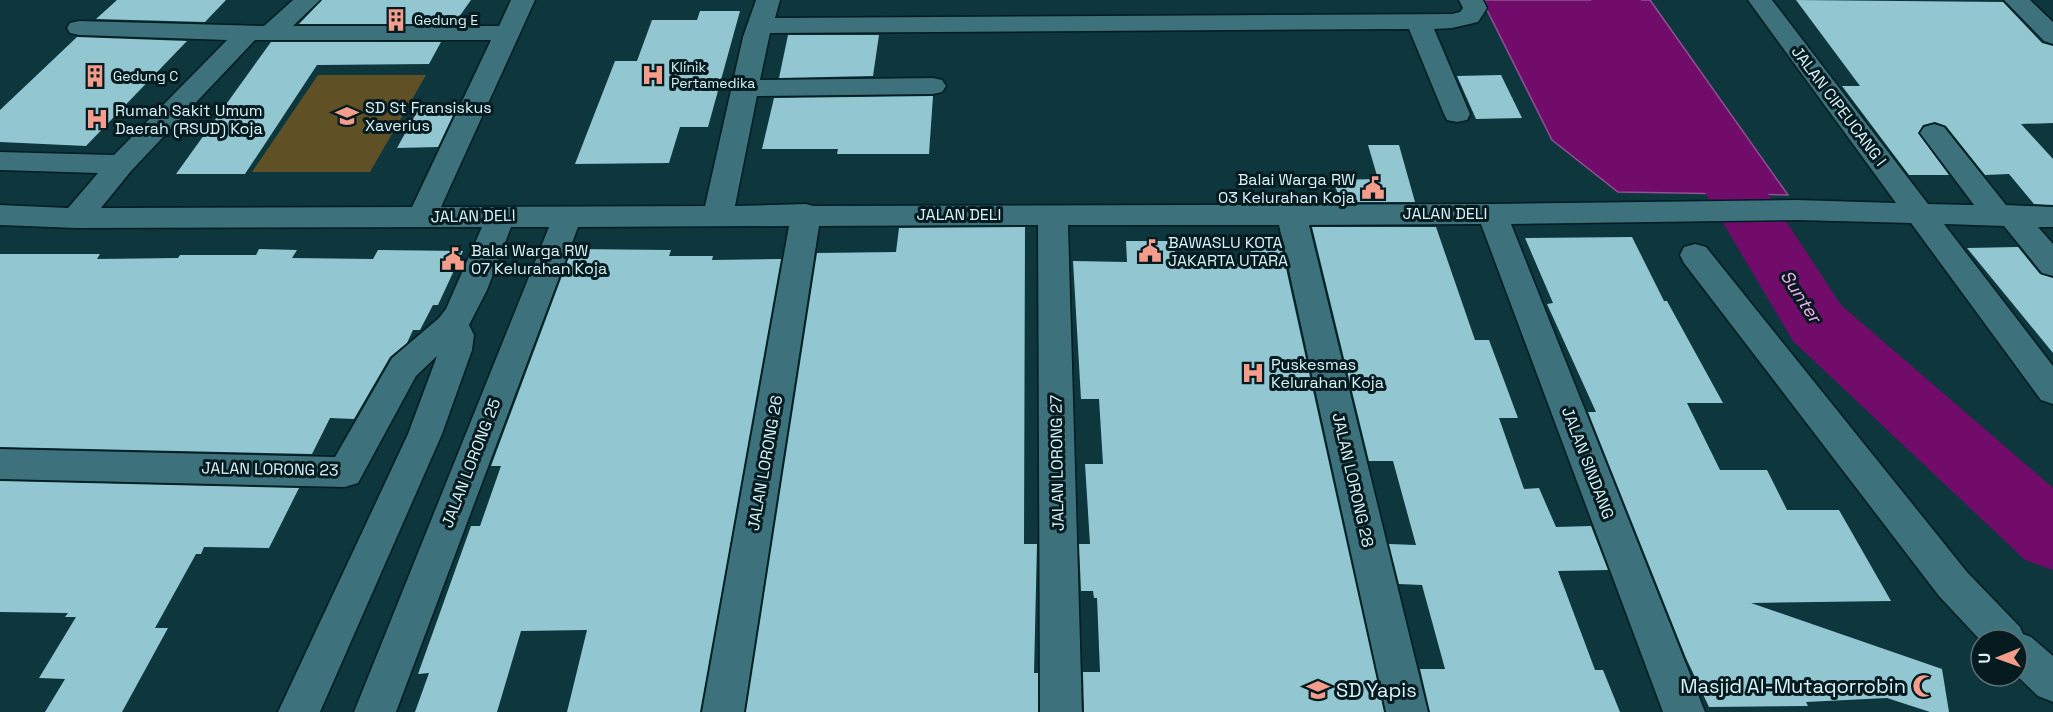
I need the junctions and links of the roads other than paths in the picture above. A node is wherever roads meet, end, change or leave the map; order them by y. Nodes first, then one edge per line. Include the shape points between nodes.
1 (308, 0) edge
2 (523, 0) edge
3 (768, 0) edge
4 (1471, 0) edge
5 (1760, 0) edge
6 (2016, 0) edge
7 (1418, 21) junction
8 (761, 26) junction
9 (80, 28) dead end
10 (259, 33) junction
11 (507, 33) junction
12 (2053, 36) edge
13 (933, 86) dead end
14 (746, 88) junction
15 (1456, 114) dead end
16 (1934, 133) dead end
17 (0, 161) edge
18 (121, 164) junction
19 (1919, 212) junction
20 (1291, 213) junction
21 (806, 214) junction
22 (1053, 214) junction
23 (1492, 214) junction
24 (2004, 214) junction
25 (0, 215) edge
26 (568, 215) junction
27 (717, 215) junction
28 (422, 216) junction
29 (501, 216) junction
30 (2053, 217) edge
31 (76, 218) junction
32 (1695, 255) dead end
33 (2053, 266) edge
34 (451, 326) junction
35 (2053, 391) edge
36 (0, 464) edge
37 (1995, 628) edge
38 (2029, 661) edge
39 (2053, 682) edge
40 (299, 712) edge
41 (375, 712) edge
42 (723, 712) edge
43 (1061, 712) edge
44 (1407, 712) edge
45 (1684, 712) edge

1 - 10 street
2 - 11 street
3 - 8 street
4 - 7 street via 1475,8 1469,17
5 - 19 street, JALAN CIPEUCANG I
6 - 12 street
7 - 8 street
7 - 15 street
8 - 14 street
9 - 10 street
10 - 11 street
10 - 18 street
11 - 28 street
13 - 14 street
14 - 27 street
16 - 24 street
17 - 18 street
18 - 31 street
19 - 23 street, JALAN DELI
19 - 24 street, JALAN DELI
19 - 35 street, JALAN CIPEUCANG I
20 - 22 street, JALAN DELI
20 - 23 street, JALAN DELI
20 - 44 street, JALAN LORONG 28
21 - 22 street, JALAN DELI
21 - 27 street, JALAN DELI
21 - 42 street, JALAN LORONG 26
22 - 43 street, JALAN LORONG 27
23 - 45 street, JALAN SINDANG
24 - 30 street, JALAN DELI
24 - 33 street
25 - 31 street, JALAN DELI
26 - 27 street, JALAN DELI
26 - 29 street, JALAN DELI
26 - 41 street, JALAN LORONG 25
28 - 29 street, JALAN DELI
28 - 31 street, JALAN DELI
29 - 34 street, JALAN LORONG 23
32 - 37 street via 1953,584
34 - 36 street, JALAN LORONG 23 via 404,367 345,472
34 - 40 street via 458,335 456,350 425,434
38 - 39 street

